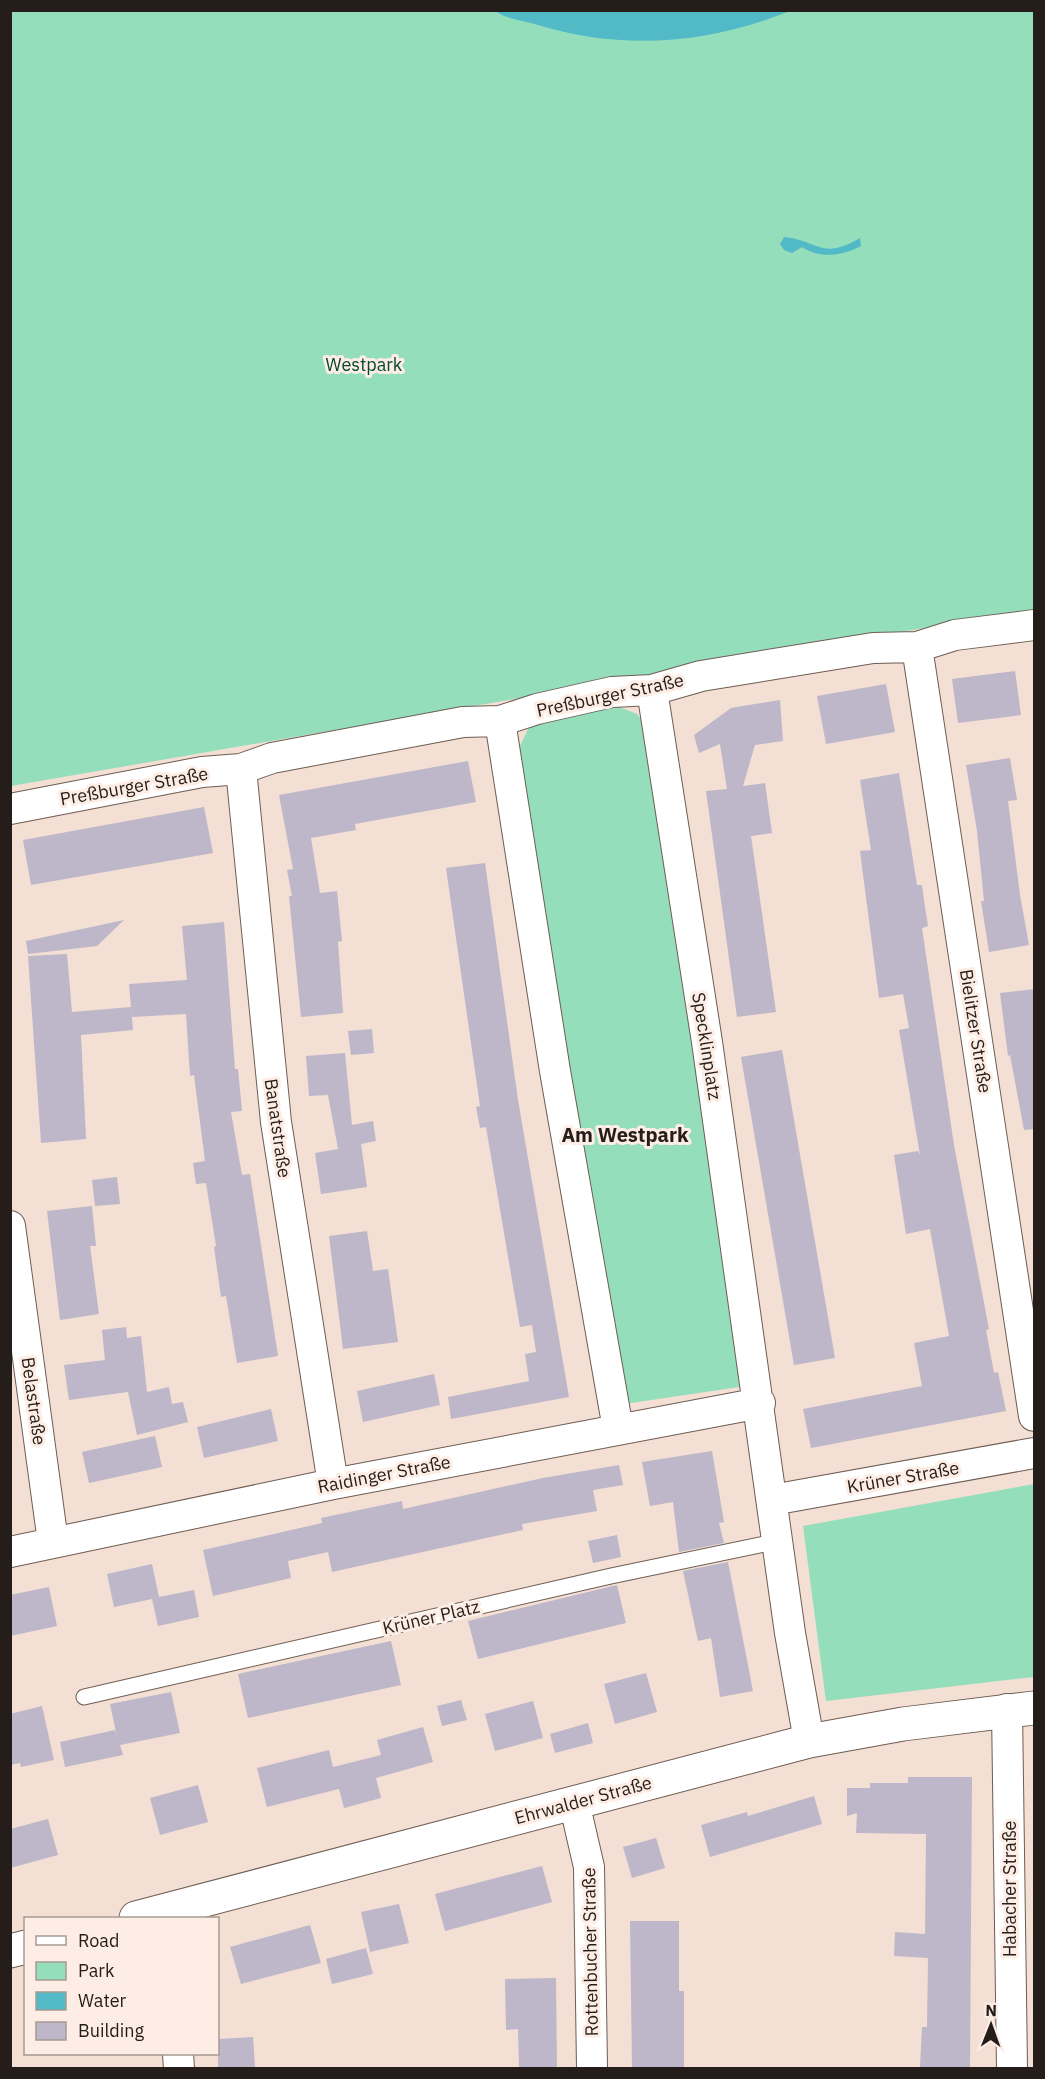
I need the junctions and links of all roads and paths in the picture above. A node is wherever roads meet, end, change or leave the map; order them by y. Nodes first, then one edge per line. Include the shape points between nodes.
1 (1035, 625) edge
2 (916, 647) junction
3 (652, 690) junction
4 (500, 721) junction
5 (241, 769) junction
6 (10, 809) edge
7 (10, 1226) edge
8 (760, 1403) junction
9 (1035, 1416) edge
10 (618, 1428) junction
11 (1035, 1453) edge
12 (333, 1484) junction
13 (772, 1500) junction
14 (779, 1541) junction
15 (53, 1542) junction
16 (10, 1552) edge
17 (84, 1697) dead end
18 (1021, 1709) edge
19 (809, 1741) junction
20 (574, 1802) junction
21 (169, 1914) edge
22 (144, 1917) edge
23 (592, 2068) edge
24 (1012, 2068) edge

1 - 2 street, Preßburger Straße via 955,635
2 - 3 street, Preßburger Straße via 873,648 701,676
2 - 9 street, Bielitzer Straße
3 - 4 street, Preßburger Straße via 612,692
3 - 8 street, Specklinplatz
4 - 5 street, Preßburger Straße via 462,722 272,758
4 - 10 street via 555,1071
5 - 6 street, Preßburger Straße via 202,772
5 - 12 street, Banatstraße via 276,1122
7 - 15 street, Belastraße
8 - 10 street, Raidinger Straße
8 - 13 street
10 - 12 street, Raidinger Straße
11 - 13 street, Krüner Straße
12 - 15 street, Raidinger Straße
13 - 14 street
14 - 17 lane, Krüner Platz via 600,1578
14 - 19 street
15 - 16 street, Raidinger Straße
18 - 19 street, Ehrwalder Straße
18 - 24 street, Habacher Straße
19 - 20 street, Ehrwalder Straße
20 - 21 street, Ehrwalder Straße
20 - 23 street, Rottenbucher Straße via 589,1867
21 - 22 street, Ehrwalder Straße

